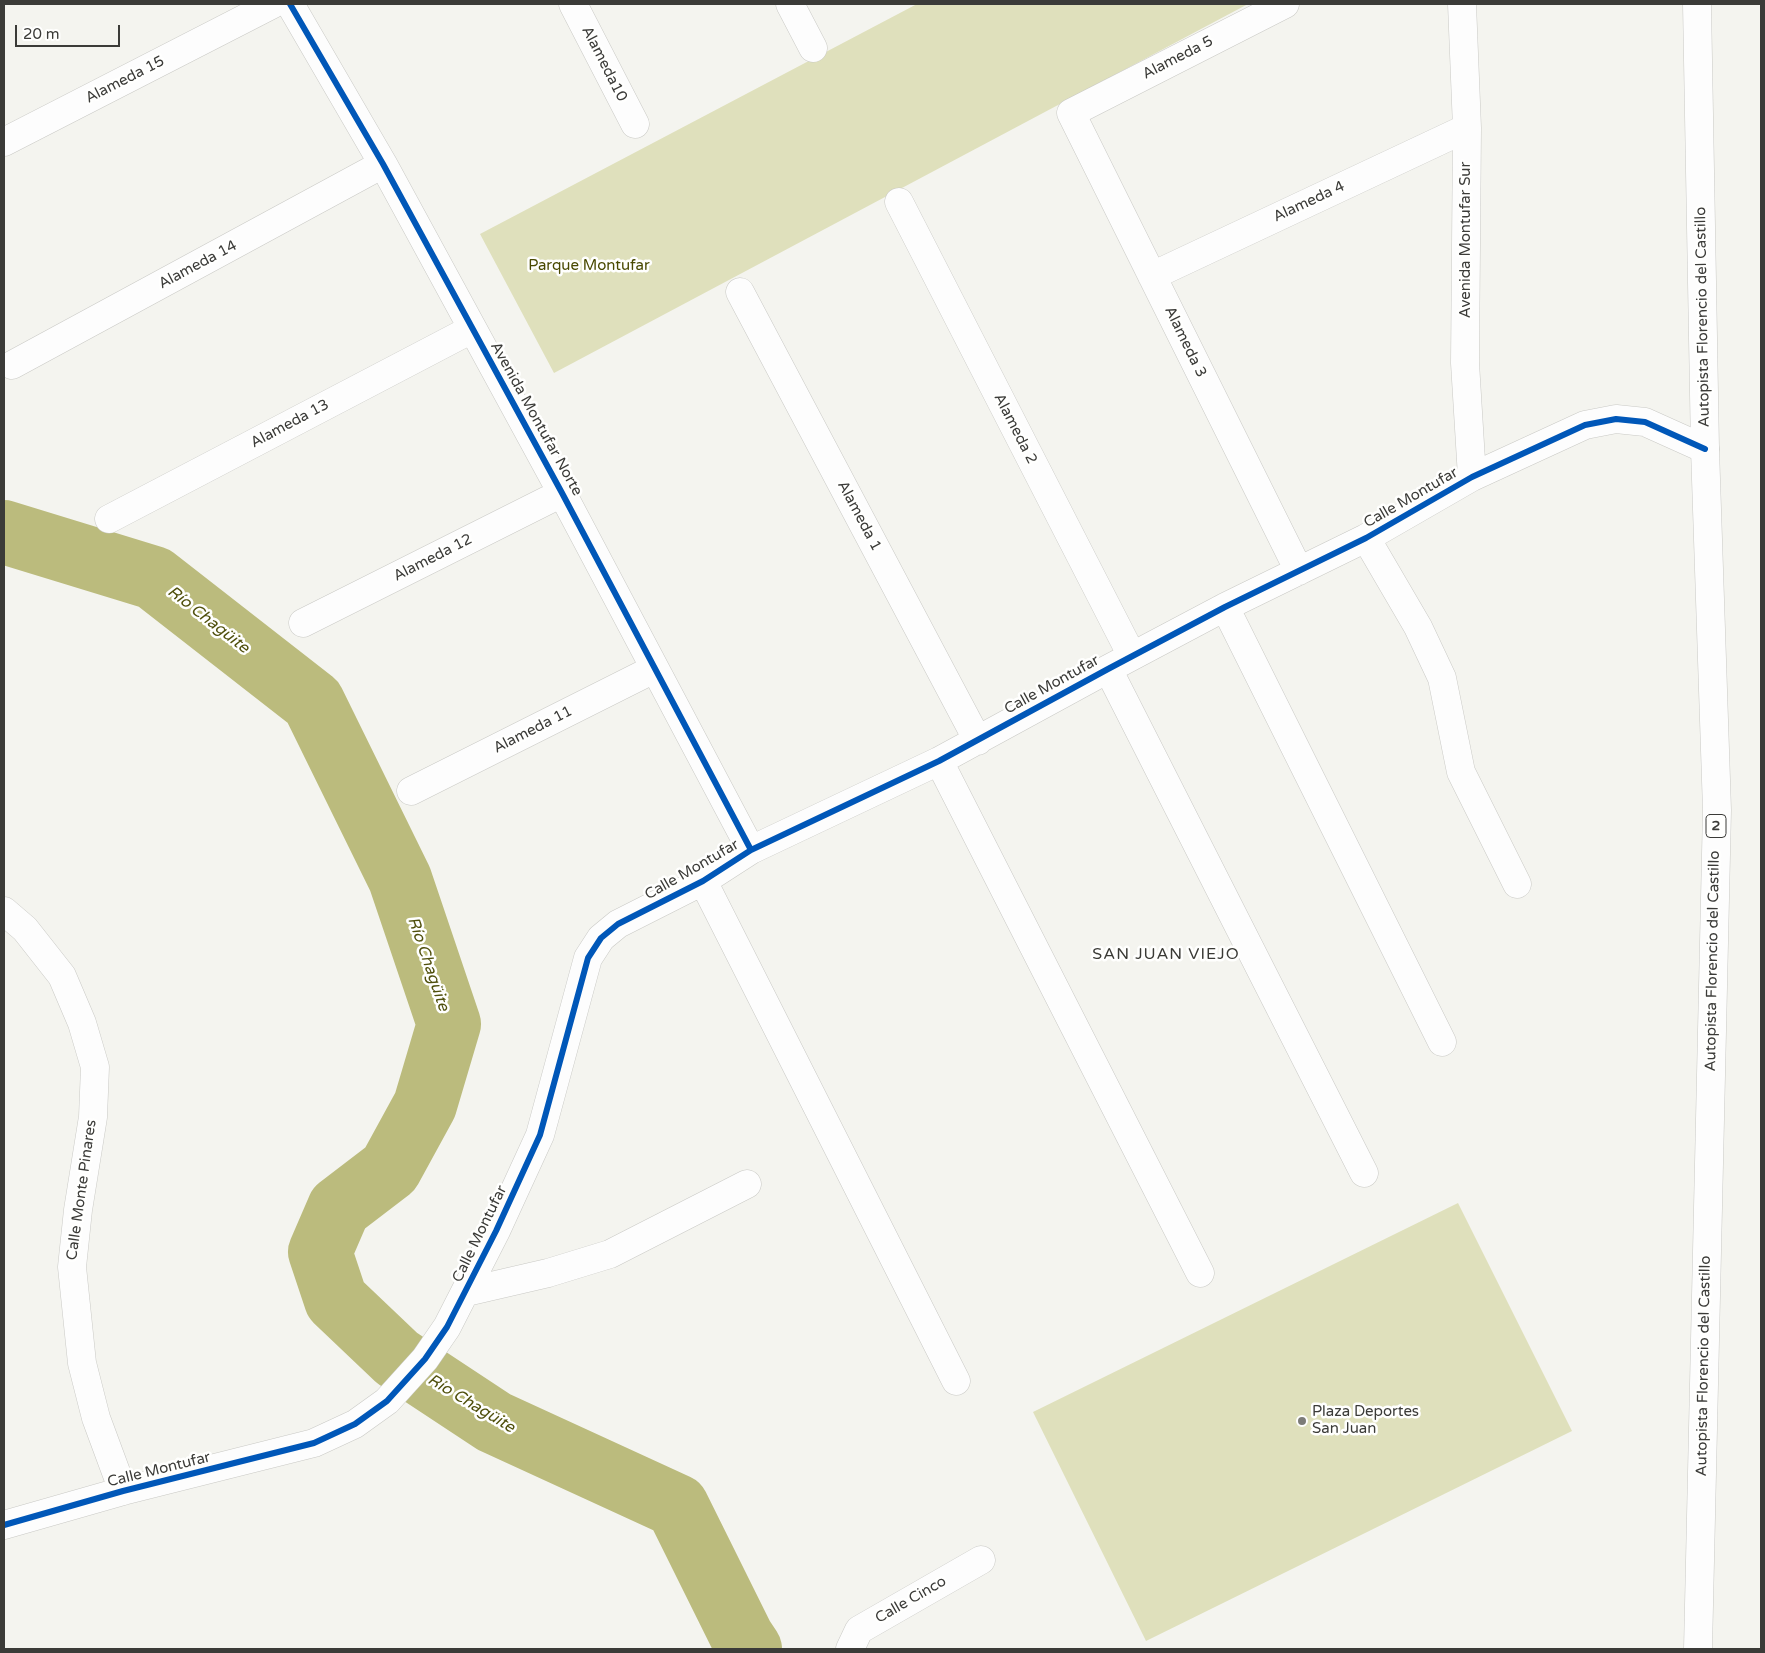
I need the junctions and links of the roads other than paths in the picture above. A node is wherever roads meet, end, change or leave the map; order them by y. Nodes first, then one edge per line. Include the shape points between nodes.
1 (273, 4) edge
2 (290, 4) edge
3 (573, 4) edge
4 (790, 4) edge
5 (1285, 4) edge
6 (1462, 4) edge
7 (1697, 4) edge
8 (813, 48) dead end
9 (1071, 113) joint
10 (635, 124) dead end
11 (1467, 128) junction
12 (4, 142) edge
13 (383, 164) junction
14 (899, 202) dead end
15 (1152, 276) junction
16 (740, 292) dead end
17 (472, 329) junction
18 (12, 365) dead end
19 (1705, 449) junction
20 (1472, 476) junction
21 (562, 492) junction
22 (109, 519) dead end
23 (1366, 538) junction
24 (1298, 571) junction
25 (1225, 607) junction
26 (303, 623) dead end
27 (1132, 656) junction
28 (654, 669) junction
29 (1108, 669) junction
30 (978, 741) junction
31 (940, 761) junction
32 (411, 792) dead end
33 (751, 850) junction
34 (703, 880) junction
35 (1517, 884) dead end
36 (4, 911) edge
37 (1442, 1042) dead end
38 (1364, 1173) dead end
39 (747, 1184) dead end
40 (1200, 1273) dead end
41 (466, 1292) junction
42 (956, 1381) dead end
43 (123, 1491) junction
44 (4, 1525) edge
45 (981, 1560) dead end
46 (850, 1649) edge
47 (1698, 1649) edge

1 - 12 main road, Alameda 15
2 - 13 main road, Avenida Montufar Norte
3 - 10 main road, Alameda10
4 - 8 main road
5 - 9 main road, Alameda 5
6 - 11 main road, Avenida Montufar Sur
7 - 19 main road, Autopista Florencio del Castillo / 2
9 - 15 main road, Alameda 3
11 - 15 main road, Alameda 4
11 - 20 main road, Avenida Montufar Sur via 1465,363
13 - 17 main road, Avenida Montufar Norte
13 - 18 main road, Alameda 14
14 - 27 main road, Alameda 2
15 - 24 main road, Alameda 3
16 - 30 main road, Alameda 1
17 - 21 main road, Avenida Montufar Norte
17 - 22 main road, Alameda 13
19 - 20 main road, Calle Montufar via 1645,422 1616,419 1585,425
19 - 47 main road, Autopista Florencio del Castillo / 2 via 1717,810
20 - 23 main road, Calle Montufar
21 - 26 main road, Alameda 12
21 - 28 main road, Avenida Montufar Norte
23 - 24 main road, Calle Montufar
23 - 35 main road via 1418,627 1442,678 1461,772
24 - 25 main road, Calle Montufar
25 - 27 main road, Calle Montufar
25 - 37 main road
27 - 29 main road, Calle Montufar
28 - 32 main road, Alameda 11
28 - 33 main road, Avenida Montufar Norte
29 - 30 main road, Calle Montufar
29 - 38 main road
30 - 31 main road, Calle Montufar
31 - 33 main road, Calle Montufar
31 - 40 main road
33 - 34 main road, Calle Montufar
34 - 41 main road, Calle Montufar via 618,924 601,938 588,958 540,1135
34 - 42 main road
36 - 43 main road, Calle Monte Pinares via 25,929 62,976 82,1023 95,1067 93,1117 72,1267 82,1363 96,1418
39 - 41 main road via 610,1254 548,1274
41 - 43 main road, Calle Montufar via 448,1327 425,1359 387,1401 355,1424 314,1443
43 - 44 main road, Calle Montufar
45 - 46 main road, Calle Cinco via 859,1630

